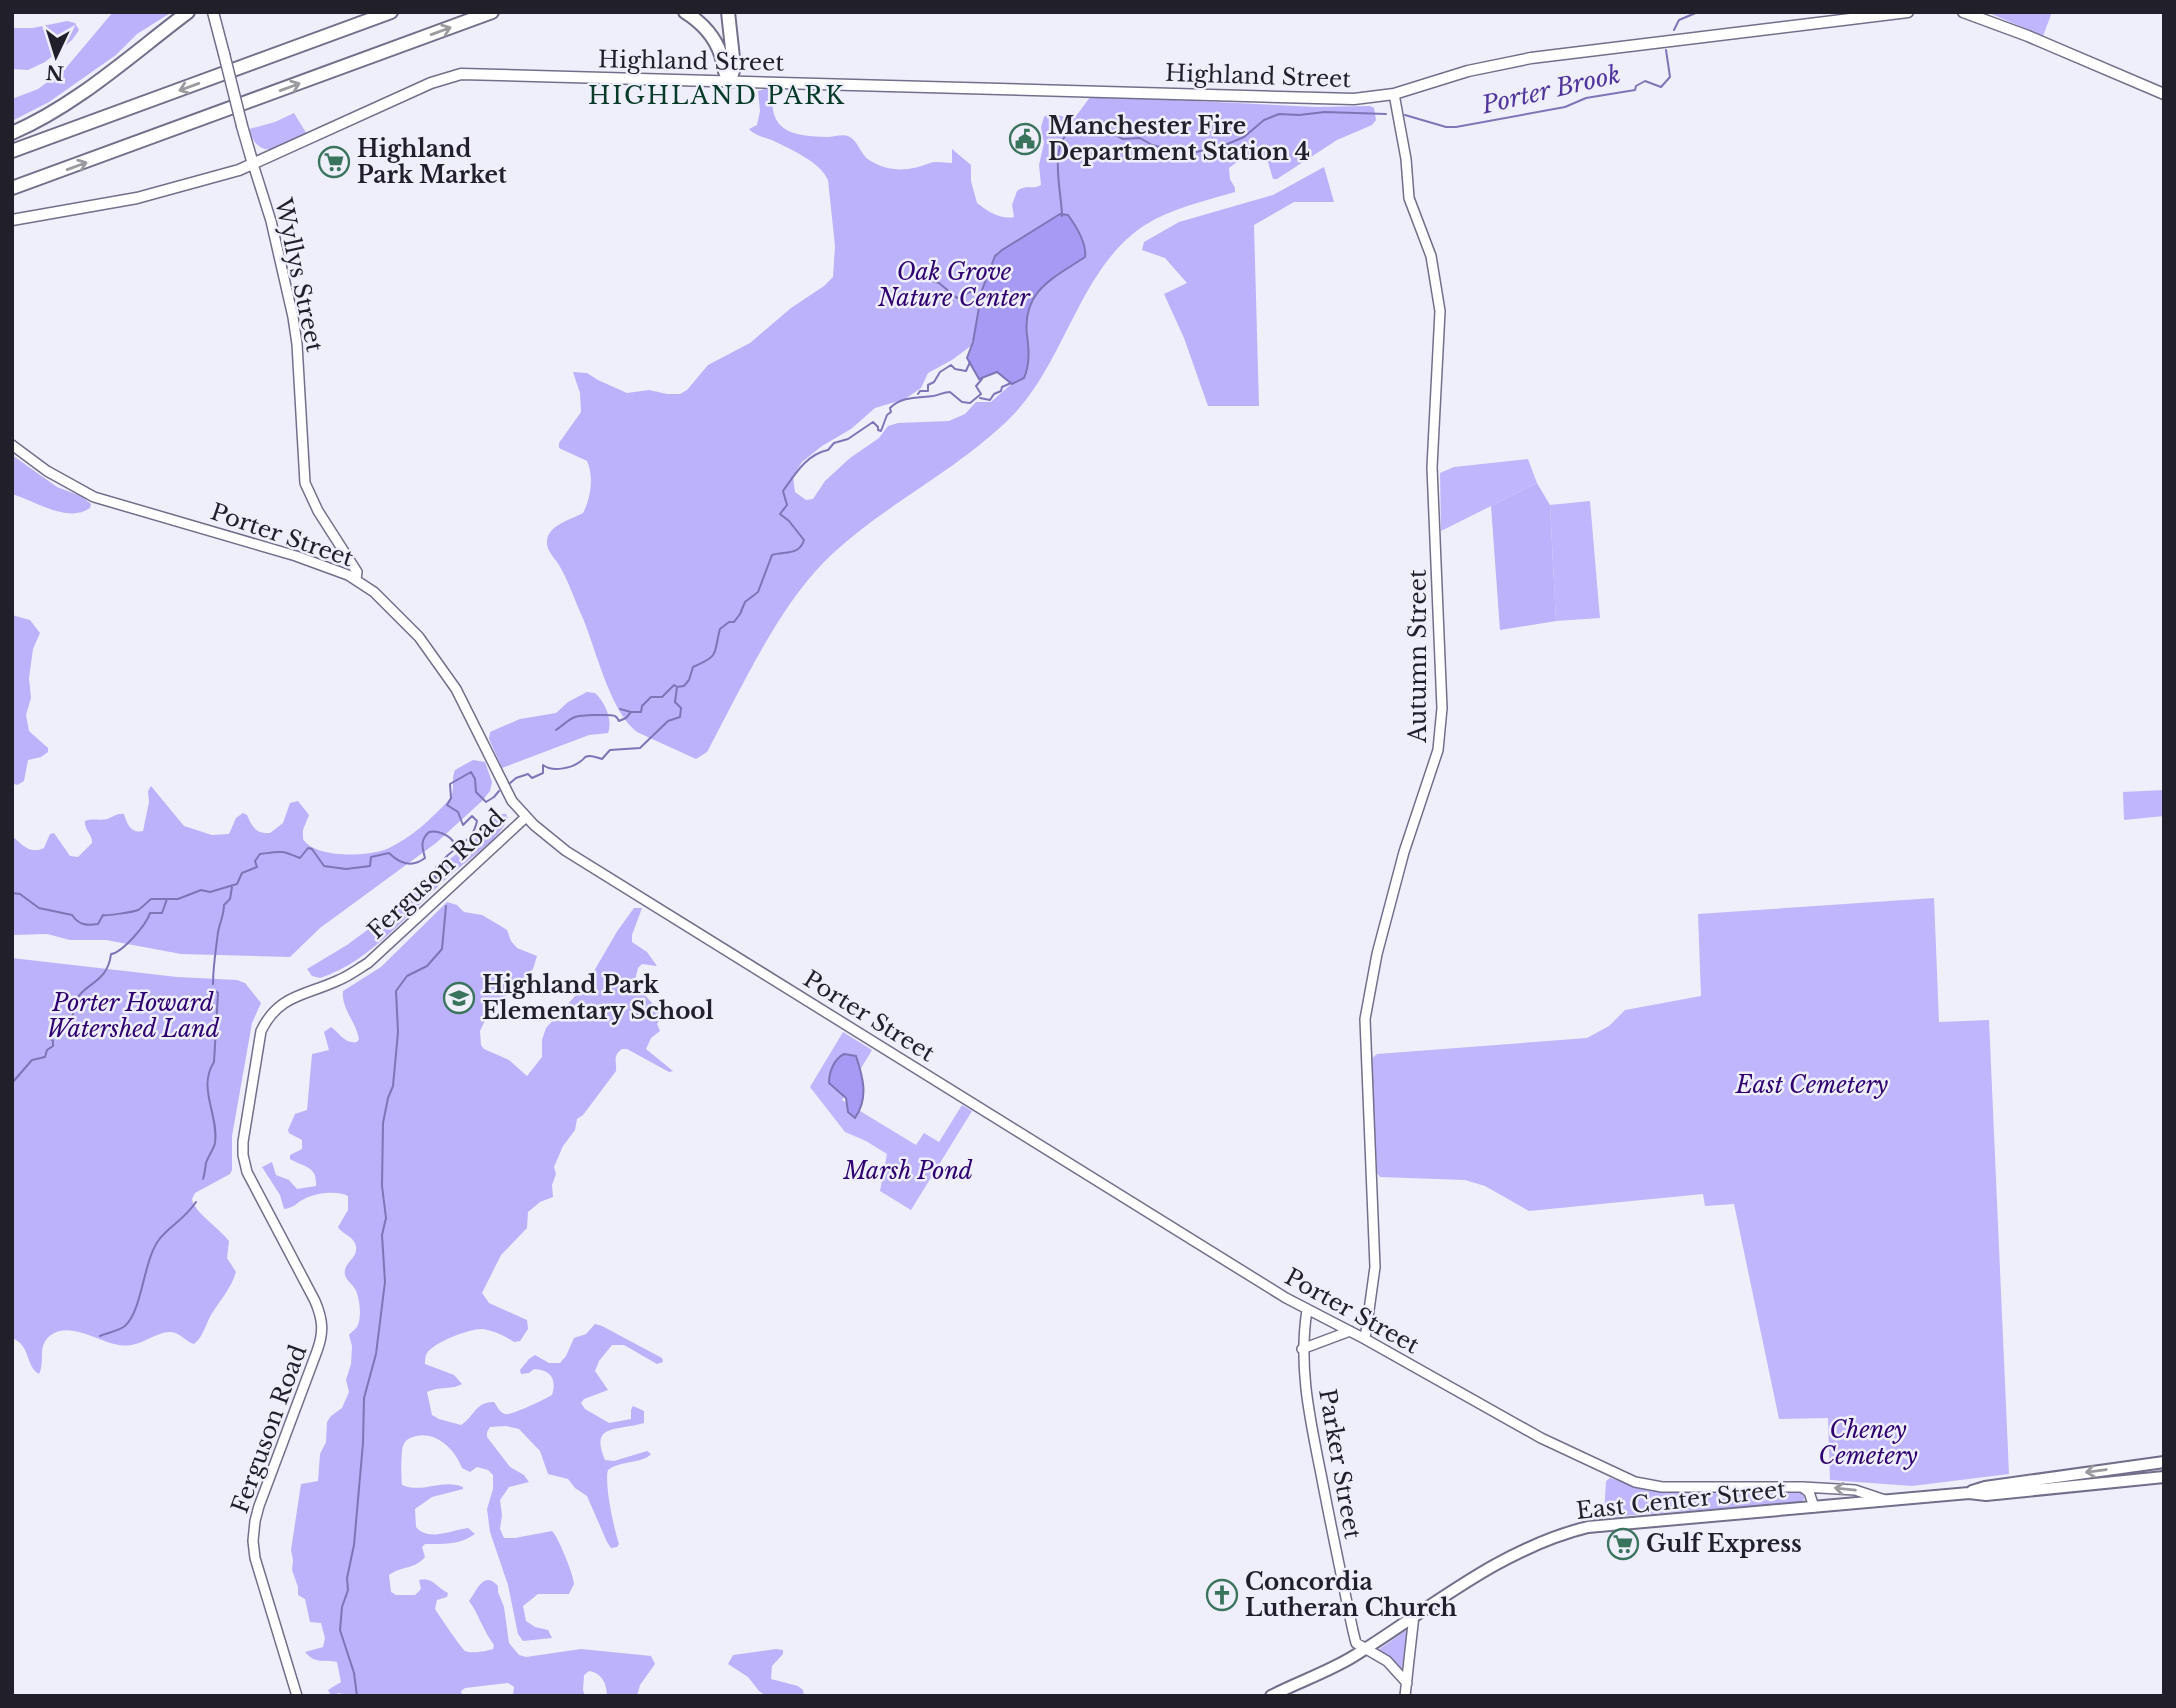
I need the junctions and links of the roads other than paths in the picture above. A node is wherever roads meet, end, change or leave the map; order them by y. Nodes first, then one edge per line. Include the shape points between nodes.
1 (188, 12) edge
2 (213, 12) edge
3 (391, 12) edge
4 (505, 12) edge
5 (685, 12) edge
6 (728, 12) edge
7 (1908, 12) edge
8 (1963, 12) edge
9 (486, 14) edge
10 (730, 81) junction
11 (1394, 94) junction
12 (2164, 94) edge
13 (12, 133) edge
14 (12, 151) edge
15 (253, 164) junction
16 (12, 188) edge
17 (12, 220) edge
18 (12, 445) edge
19 (356, 579) junction
20 (526, 817) junction
21 (1307, 1310) junction
22 (1350, 1332) junction
23 (1365, 1339) junction
24 (1302, 1349) junction
25 (2164, 1462) edge
26 (2164, 1477) edge
27 (1802, 1487) junction
28 (1969, 1493) junction
29 (1886, 1501) junction
30 (1814, 1507) junction
31 (1413, 1615) junction
32 (1364, 1649) junction
33 (1407, 1683) junction
34 (297, 1696) edge
35 (1271, 1696) edge
36 (1405, 1696) edge

1 - 13 highway via 66,103
2 - 15 main road, Wyllys Street, bridge
3 -> 14 highway
4 - 9 highway
5 - 10 highway via 712,37
6 - 10 highway via 734,67
7 - 11 main road, Highland Street via 1531,58 1471,70
8 - 12 main road
16 -> 9 highway
10 - 11 main road, Highland Street via 1334,99
10 - 15 main road, Highland Street via 451,76
11 - 23 street, Autumn Street via 1409,198 1431,256 1440,310 1433,467 1441,708 1438,750 1404,852 1365,1019 1375,1254
15 - 17 main road, Highland Street via 137,198
15 - 19 street, Wyllys Street via 293,317 305,483 357,572
18 - 19 street, Porter Street via 94,497 296,556
19 - 20 street, Porter Street via 403,619 439,665 467,707 500,781
20 - 21 street, Porter Street via 566,851
20 - 34 street, Ferguson Road via 368,963 286,1000 269,1014 261,1031 243,1155 247,1172 315,1301 323,1326 259,1506 253,1541 259,1576
21 - 22 street, Porter Street
21 - 24 street, Parker Street
22 - 23 street, Porter Street
22 - 24 street
23 - 27 street, Porter Street via 1541,1438 1635,1482 1662,1487
24 - 32 street, Parker Street via 1332,1535 1356,1643
25 -> 28 main road, East Center Street
26 - 28 main road, East Center Street
29 -> 27 street, Porter Street via 1855,1490
27 - 30 street
28 - 29 main road, East Center Street
29 - 30 main road, East Center Street
30 - 31 main road, East Center Street via 1611,1523 1572,1531 1471,1577
31 - 32 main road, East Center Street
31 - 33 street
32 - 33 street via 1387,1661
32 - 35 main road, East Center Street
33 - 36 street

